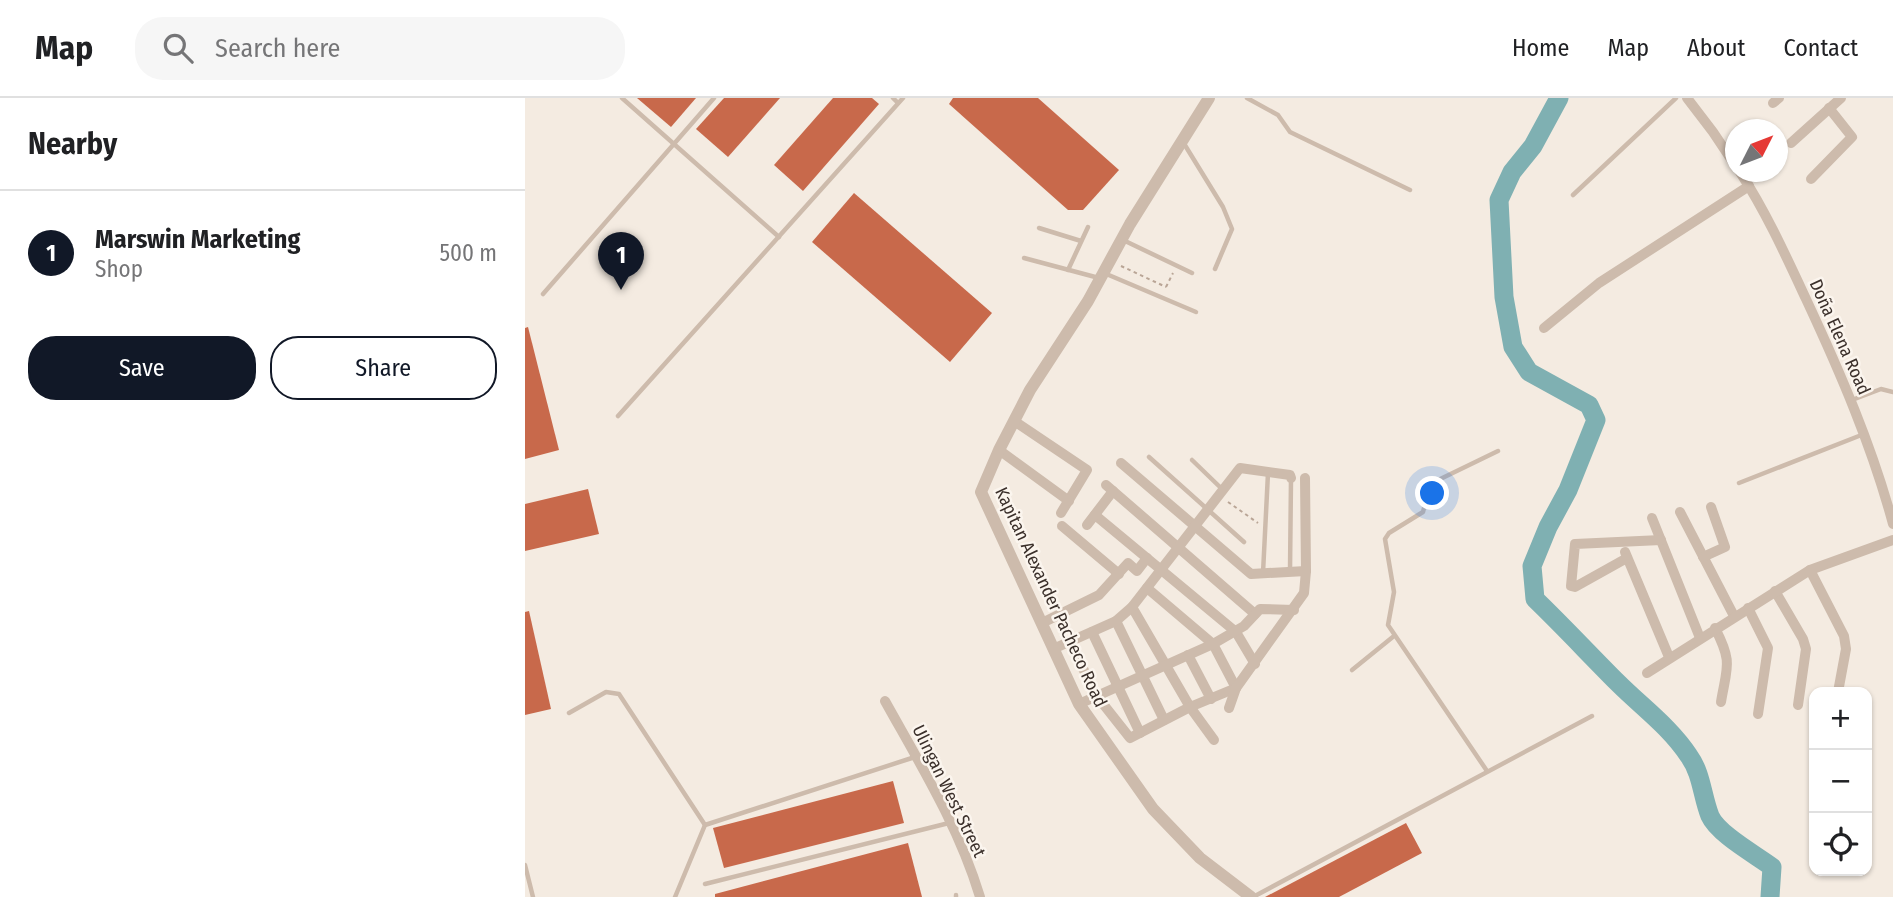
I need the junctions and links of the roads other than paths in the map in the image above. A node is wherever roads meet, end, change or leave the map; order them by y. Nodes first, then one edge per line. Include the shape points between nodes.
1 (622, 98) edge
2 (714, 98) edge
3 (893, 98) edge
4 (1209, 98) edge
5 (1247, 98) edge
6 (1676, 98) edge
7 (1687, 98) edge
8 (1841, 98) edge
9 (900, 100) edge
10 (1829, 108) junction
11 (1182, 142) junction
12 (1791, 143) dead end
13 (673, 145) junction
14 (1725, 151) edge
15 (1811, 179) dead end
16 (1746, 182) edge
17 (1749, 186) junction
18 (1410, 190) dead end
19 (1573, 195) dead end
20 (1088, 227) dead end
21 (1039, 228) dead end
22 (779, 237) junction
23 (1122, 240) junction
24 (1081, 241) junction
25 (1024, 258) dead end
26 (1215, 269) dead end
27 (1068, 270) junction
28 (1192, 273) dead end
29 (1102, 276) junction
30 (543, 294) dead end
31 (1196, 312) dead end
32 (1544, 328) dead end
33 (1893, 392) edge
34 (1852, 400) junction
35 (618, 416) dead end
36 (1014, 421) junction
37 (1865, 434) junction
38 (999, 450) junction
39 (1498, 451) dead end
40 (1149, 457) dead end
41 (1192, 460) dead end
42 (1121, 463) dead end
43 (1268, 472) junction
44 (1291, 478) joint
45 (1305, 478) dead end
46 (1739, 483) dead end
47 (1221, 493) junction
48 (1069, 501) junction
49 (1711, 507) dead end
50 (1208, 509) junction
51 (1680, 512) dead end
52 (1061, 513) dead end
53 (1095, 514) junction
54 (1652, 517) dead end
55 (1893, 524) edge
56 (1087, 525) dead end
57 (1062, 526) dead end
58 (1193, 527) junction
59 (1661, 540) junction
60 (1893, 540) edge
61 (1244, 542) dead end
62 (1622, 542) junction
63 (1179, 546) junction
64 (1703, 557) junction
65 (1147, 558) junction
66 (1627, 558) junction
67 (1162, 569) junction
68 (1810, 570) junction
69 (1306, 571) junction
70 (1290, 572) junction
71 (1119, 574) junction
72 (1263, 574) junction
73 (1147, 588) junction
74 (1775, 591) junction
75 (1132, 607) junction
76 (1748, 608) junction
77 (1294, 610) junction
78 (1255, 614) junction
79 (1734, 616) junction
80 (1116, 621) junction
81 (1042, 623) junction
82 (1715, 628) junction
83 (1093, 632) junction
84 (1236, 632) junction
85 (1394, 636) junction
86 (1700, 638) junction
87 (1070, 642) junction
88 (1213, 644) junction
89 (1053, 649) junction
90 (1188, 655) junction
91 (1669, 657) junction
92 (1255, 664) junction
93 (1164, 666) junction
94 (1352, 670) dead end
95 (1647, 673) dead end
96 (1142, 676) junction
97 (1117, 686) junction
98 (1839, 687) edge
99 (1236, 688) junction
100 (1096, 695) junction
101 (1211, 699) junction
102 (885, 701) dead end
103 (1721, 702) dead end
104 (1079, 704) junction
105 (1798, 705) dead end
106 (1190, 707) junction
107 (1229, 708) dead end
108 (569, 713) dead end
109 (1758, 714) dead end
110 (1592, 716) dead end
111 (1164, 720) junction
112 (1140, 733) junction
113 (1214, 740) dead end
114 (916, 757) junction
115 (1487, 771) junction
116 (950, 822) junction
117 (705, 825) junction
118 (525, 865) edge
119 (705, 884) dead end
120 (533, 897) edge
121 (675, 897) edge
122 (979, 897) edge
123 (1252, 897) edge

1 - 13 lane
2 - 13 lane
3 - 9 lane
4 - 11 street, Kapitan Alexander Pacheco Road
5 - 18 lane via 1278,115 1290,132
6 - 19 lane
7 - 14 street
8 - 10 street
9 - 22 lane
10 - 12 street
10 - 15 street via 1851,137
11 - 23 street, Kapitan Alexander Pacheco Road
11 - 26 lane via 1232,229
13 - 22 lane
13 - 30 lane
16 - 17 street, Doña Elena Road
17 - 32 street via 1599,283
17 - 34 street, Doña Elena Road
20 - 24 lane
21 - 24 lane
22 - 35 lane
23 - 28 lane
23 - 29 street, Kapitan Alexander Pacheco Road
24 - 27 lane
25 - 27 lane
27 - 29 lane
29 - 31 lane
29 - 36 street, Kapitan Alexander Pacheco Road
33 - 34 lane via 1881,389
34 - 37 street, Doña Elena Road
36 - 38 street, Kapitan Alexander Pacheco Road
36 - 48 street via 1090,472
37 - 46 lane
37 - 55 street, Doña Elena Road
38 - 48 street
38 - 81 street, Kapitan Alexander Pacheco Road via 981,492
39 - 85 lane via 1433,482 1423,512 1386,536 1394,592 1388,625
40 - 50 lane
41 - 47 lane
42 - 58 street
43 - 44 street
43 - 47 street via 1240,468
43 - 72 lane
44 - 70 lane
45 - 69 street
47 - 50 street
48 - 52 street
49 - 64 street via 1726,545
50 - 58 street
50 - 61 lane
51 - 64 street
53 - 56 street
53 - 63 street via 1110,488
53 - 65 street
54 - 59 street
57 - 71 street
58 - 63 street
58 - 72 street via 1251,574
59 - 62 street
59 - 86 street
60 - 68 street
62 - 66 street
62 - 66 street via 1575,544 1571,586
63 - 67 street
63 - 78 street
64 - 79 street
65 - 67 street
65 - 71 street via 1137,571 1128,563
66 - 91 street
67 - 73 street
67 - 84 street
68 - 74 street
68 - 98 street via 1844,636
69 - 70 street
69 - 77 street via 1304,593
70 - 72 street
71 - 81 street via 1099,594
73 - 75 street
73 - 88 street
74 - 76 street
74 - 105 street via 1806,649
75 - 80 street
75 - 93 street
76 - 79 street
76 - 109 street via 1768,648
77 - 78 street via 1260,609
77 - 92 street
78 - 84 street
79 - 82 street
80 - 83 street
80 - 96 street
81 - 89 street, Kapitan Alexander Pacheco Road
82 - 86 street
82 - 103 street via 1729,659
83 - 87 street
83 - 97 street
84 - 88 street
84 - 92 street
85 - 94 lane
85 - 115 lane
86 - 91 street
87 - 89 street
87 - 100 street
88 - 90 street
88 - 99 street
89 - 104 street, Kapitan Alexander Pacheco Road
90 - 93 street
90 - 101 street
91 - 95 street
92 - 99 street
93 - 96 street
93 - 106 street
96 - 97 street
96 - 111 street
97 - 100 street
97 - 112 street
99 - 101 street
99 - 107 street
100 - 104 street
100 - 112 street via 1130,738
101 - 106 street
102 - 114 street, Ulingan West Street
104 - 123 street, Kapitan Alexander Pacheco Road via 1153,808 1200,858
106 - 111 street
106 - 113 street
108 - 117 lane via 606,692 619,694
110 - 115 lane
111 - 112 street
114 - 116 street, Ulingan West Street
114 - 117 lane
115 - 123 lane
116 - 119 lane
116 - 122 street, Ulingan West Street
117 - 121 lane
118 - 120 lane

